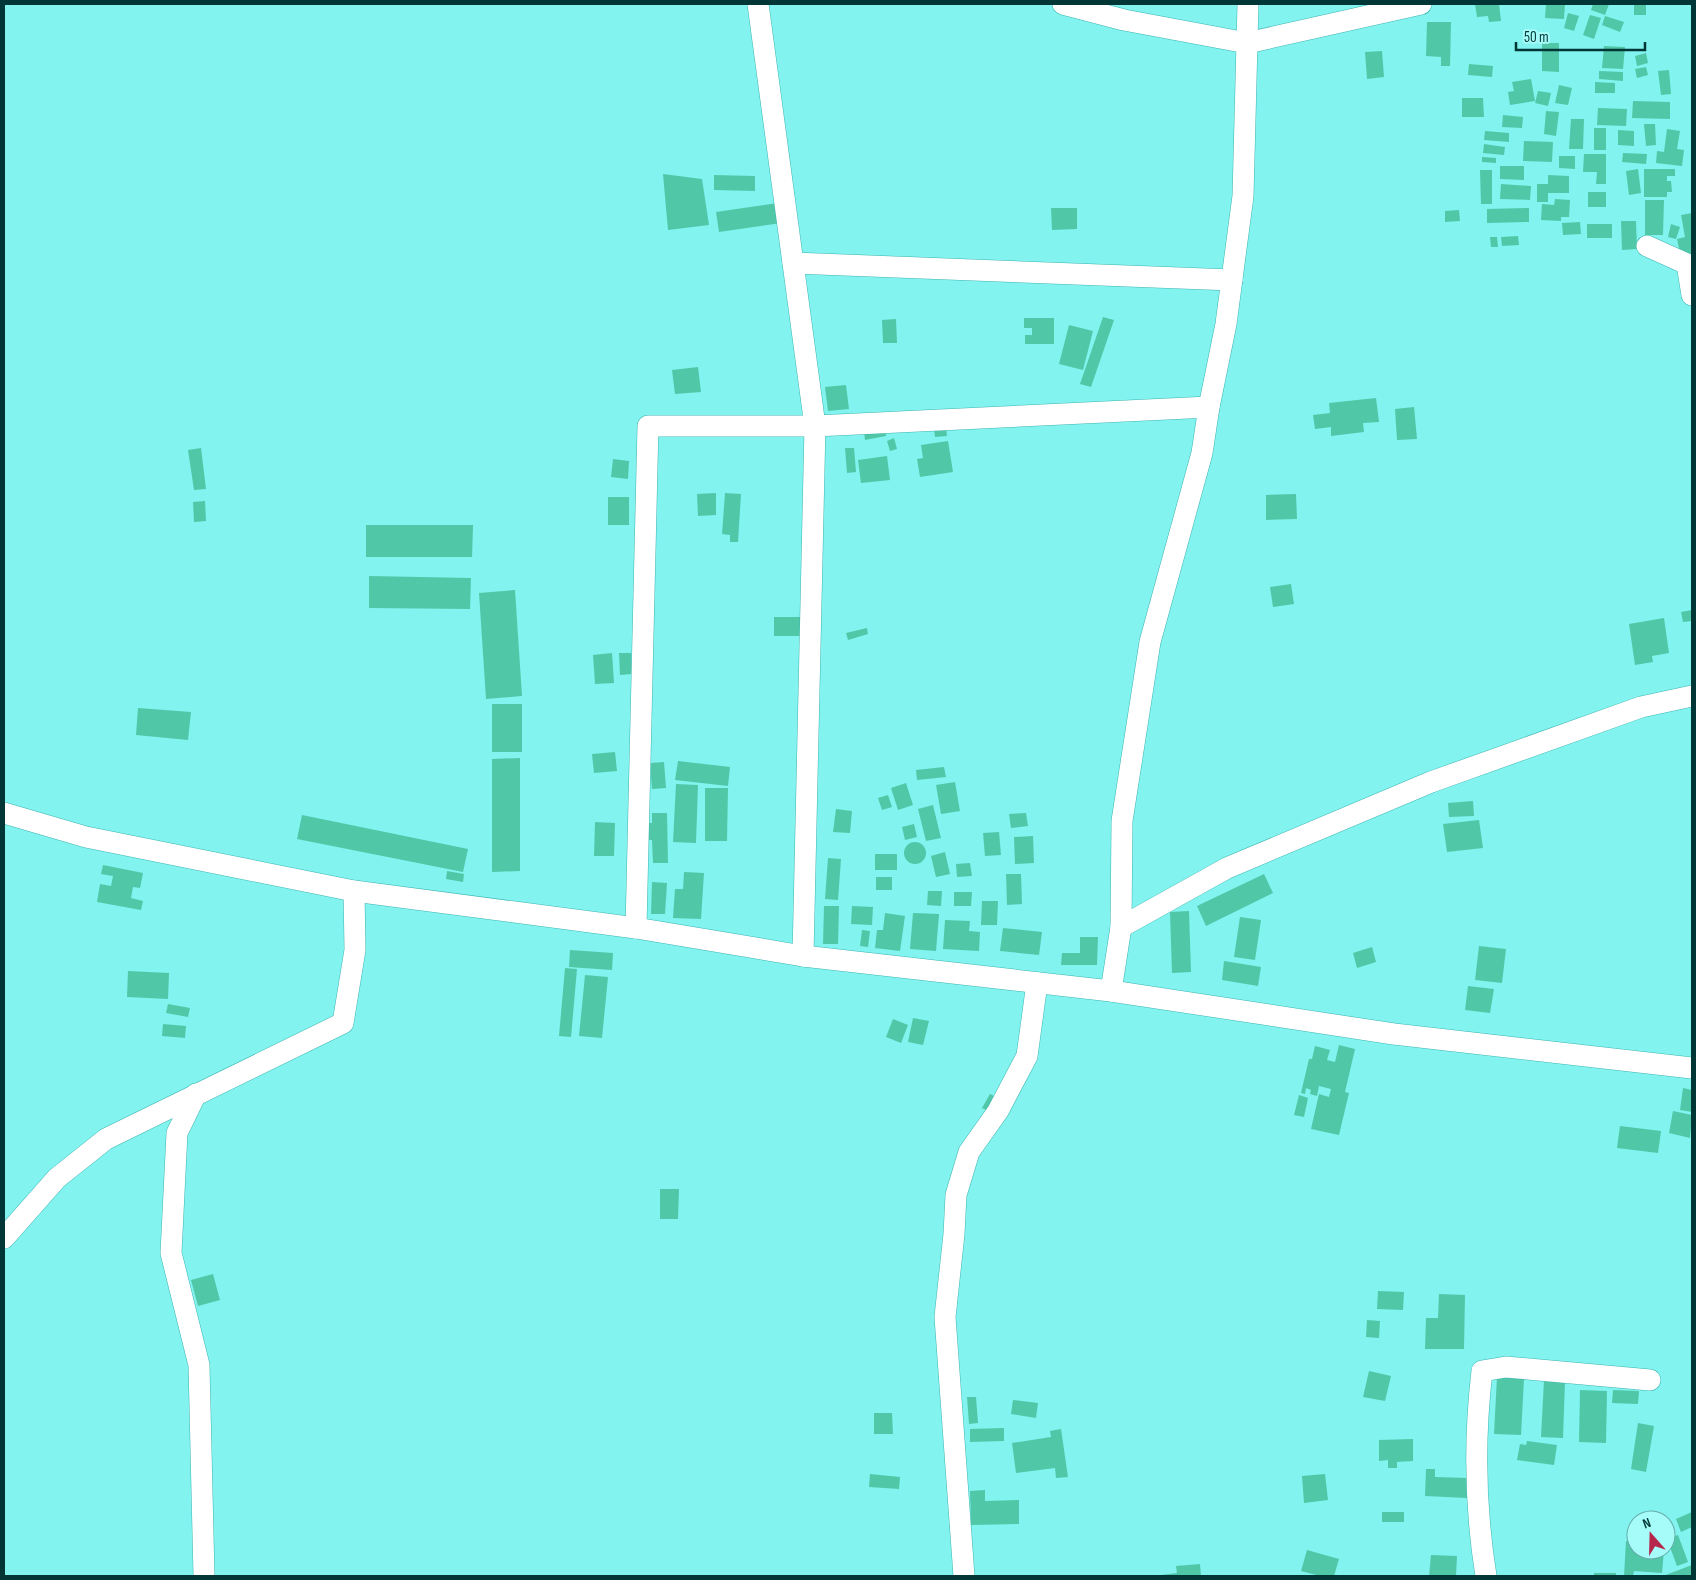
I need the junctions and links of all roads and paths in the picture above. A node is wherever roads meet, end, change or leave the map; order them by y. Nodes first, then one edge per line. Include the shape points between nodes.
1 (758, 4) edge
2 (1063, 4) edge
3 (1248, 4) edge
4 (1421, 4) edge
5 (1247, 43) junction
6 (1647, 246) dead end
7 (793, 263) junction
8 (1232, 280) junction
9 (1692, 295) edge
10 (1209, 407) junction
11 (815, 426) junction
12 (1692, 696) edge
13 (4, 813) edge
14 (354, 891) junction
15 (1120, 927) junction
16 (636, 928) junction
17 (803, 956) junction
18 (1038, 983) junction
19 (1111, 991) junction
20 (1692, 1068) edge
21 (196, 1094) junction
22 (4, 1238) edge
23 (1650, 1380) dead end
24 (204, 1576) edge
25 (964, 1576) edge
26 (1486, 1576) edge

1 - 7 street
2 - 5 street via 1124,20
3 - 5 street
4 - 5 street
5 - 8 street via 1243,196
6 - 9 street via 1686,264
7 - 8 street
7 - 11 street
8 - 10 street
10 - 11 street
10 - 15 street via 1202,453 1150,642 1122,821
11 - 16 street via 648,426
11 - 17 street
12 - 15 street via 1642,707 1431,782 1227,868
13 - 14 street via 86,837
14 - 16 street
14 - 21 street via 355,950 343,1023
15 - 19 street
16 - 17 street
17 - 18 street
18 - 19 street
18 - 25 street via 1027,1056 998,1111 969,1152 956,1195 945,1317
19 - 20 street via 1394,1034
21 - 22 street via 106,1139 57,1178
21 - 24 street via 178,1133 171,1253 199,1365
23 - 26 street via 1506,1367 1482,1371 1477,1415 1478,1486 1480,1540

